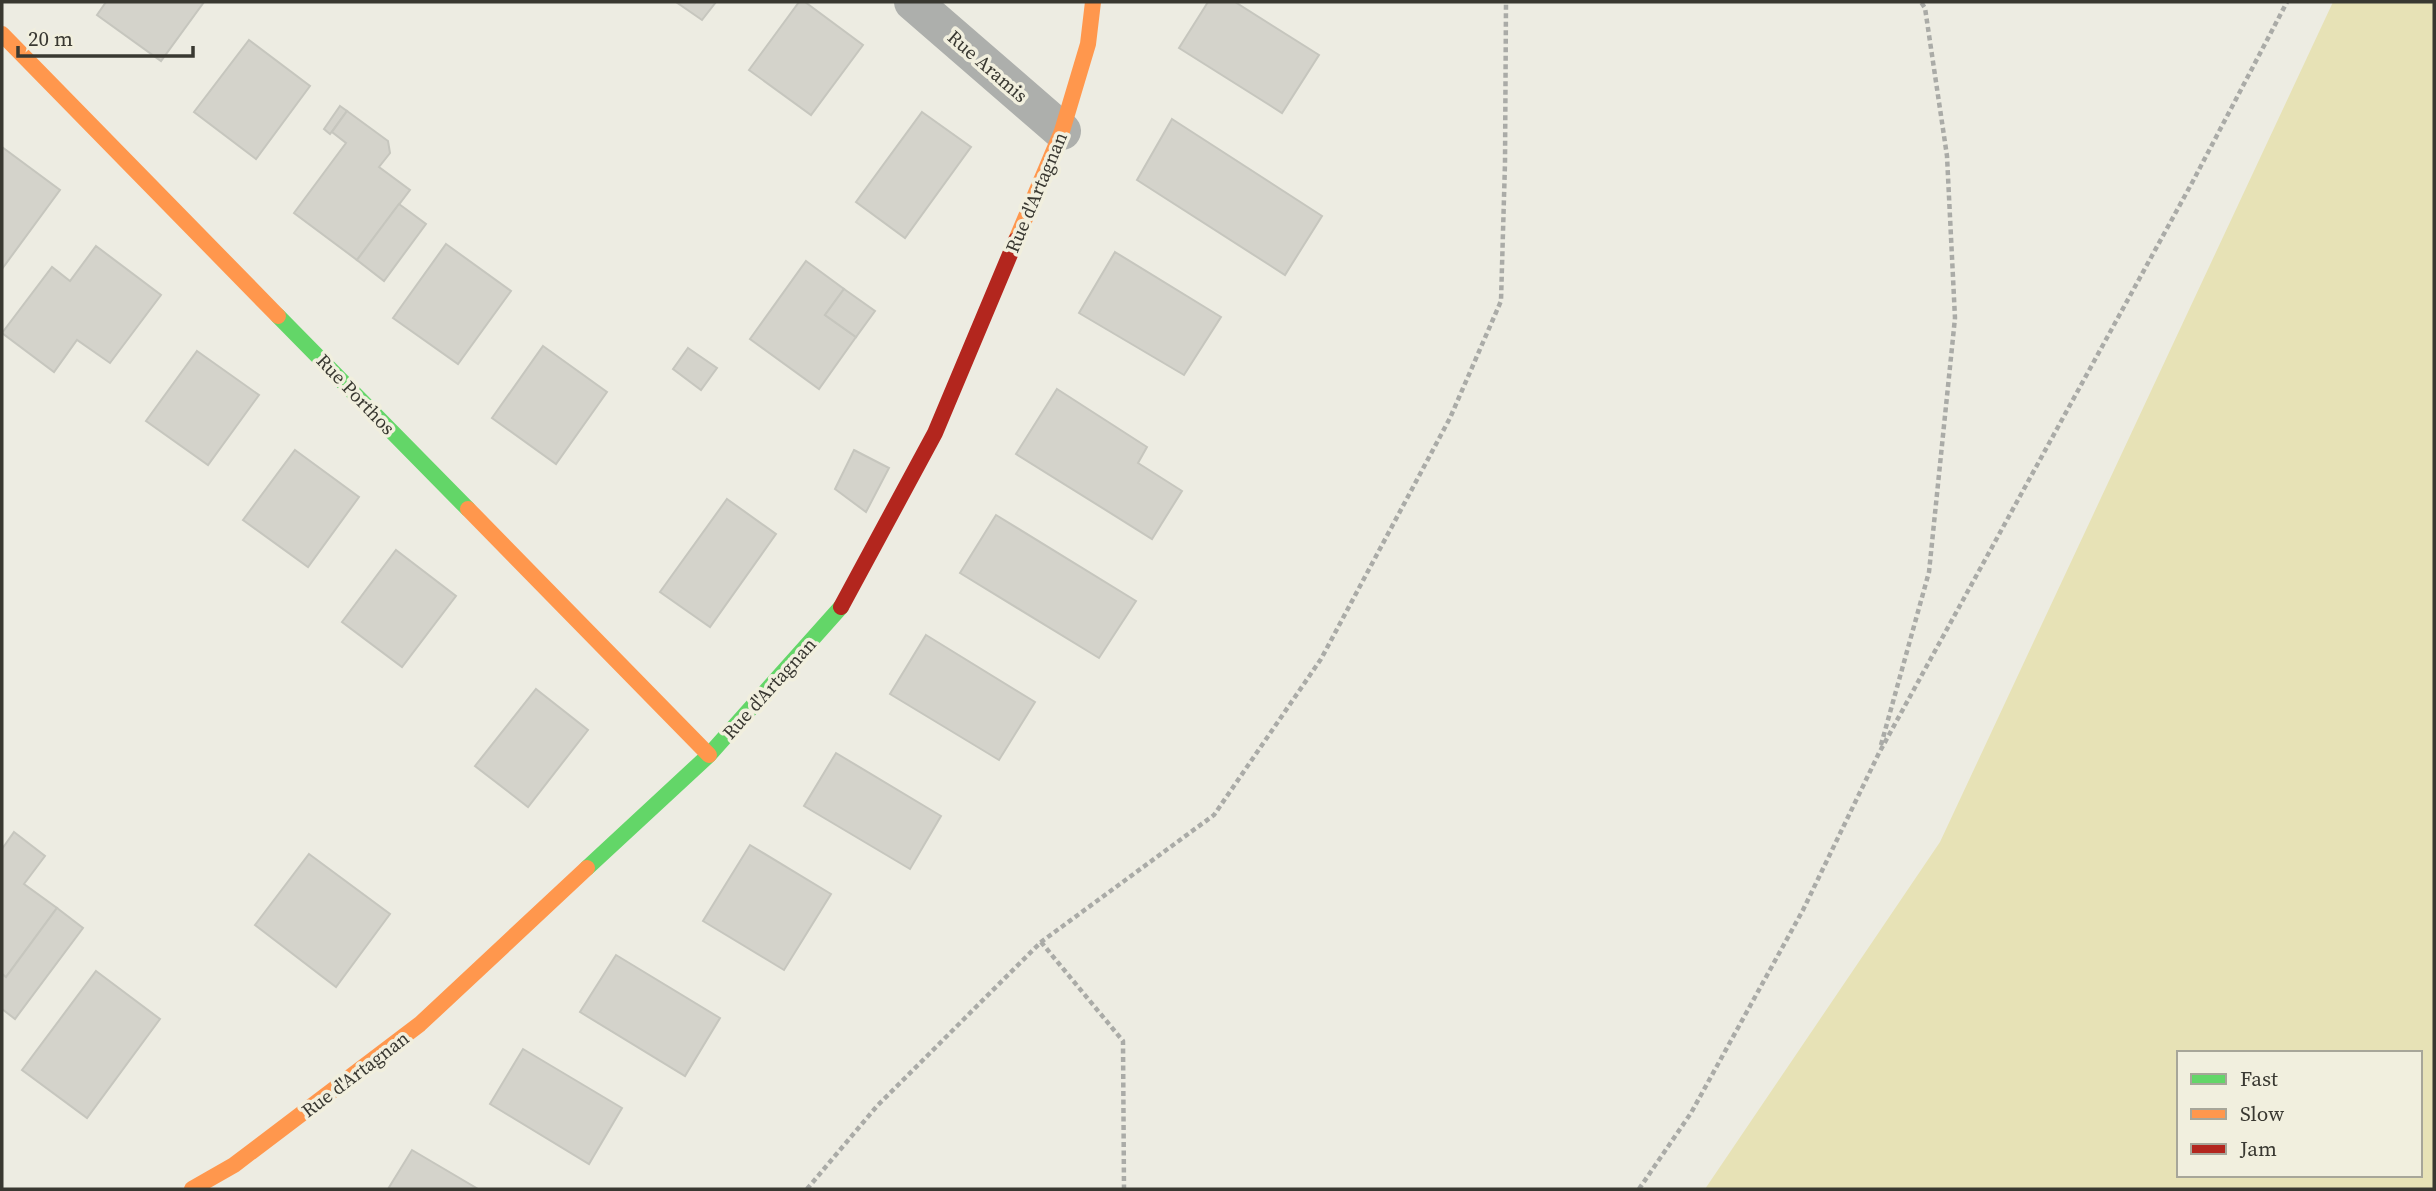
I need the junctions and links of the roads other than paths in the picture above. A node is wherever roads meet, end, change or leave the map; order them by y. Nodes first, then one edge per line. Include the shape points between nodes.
1 (913, 2) edge
2 (1093, 2) edge
3 (2, 34) edge
4 (1062, 131) junction
5 (709, 755) junction
6 (192, 1189) edge

1 - 4 street, Rue Aramis
2 - 4 street, Rue d'Artagnan via 1088,44
3 - 5 street, Rue Porthos
4 - 5 street, Rue d'Artagnan via 935,433 840,608
5 - 6 street, Rue d'Artagnan via 420,1024 234,1165

